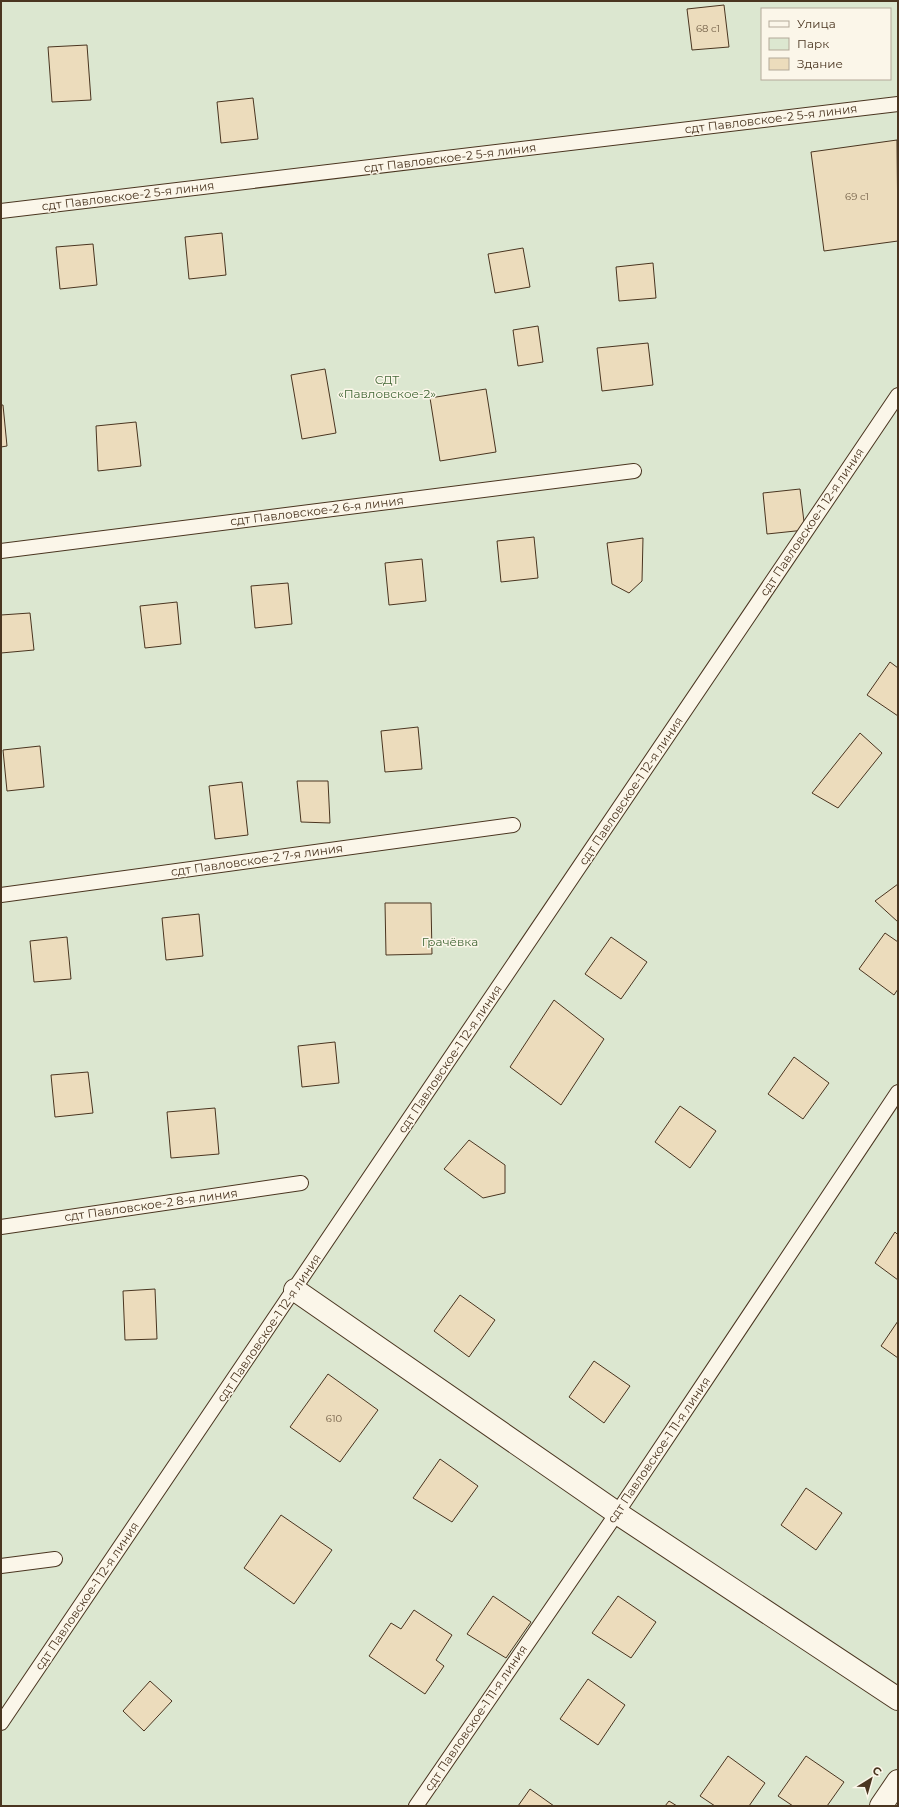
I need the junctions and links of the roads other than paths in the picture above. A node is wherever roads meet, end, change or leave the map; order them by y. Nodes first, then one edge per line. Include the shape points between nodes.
1 (898, 104) edge
2 (1, 211) edge
3 (898, 395) edge
4 (634, 471) dead end
5 (1, 551) edge
6 (513, 825) dead end
7 (1, 896) edge
8 (898, 1092) edge
9 (301, 1183) dead end
10 (1, 1227) edge
11 (295, 1290) junction
12 (617, 1513) junction
13 (55, 1560) dead end
14 (1, 1566) edge
15 (898, 1699) edge
16 (1, 1723) edge
17 (898, 1781) edge
18 (416, 1806) edge
19 (881, 1806) edge

1 - 2 lane, сдт Павловское-2 5-я линия
3 - 11 lane, сдт Павловское-1 12-я линия
4 - 5 lane, сдт Павловское-2 6-я линия
6 - 7 lane, сдт Павловское-2 7-я линия
8 - 12 lane, сдт Павловское-1 11-я линия
9 - 10 lane, сдт Павловское-2 8-я линия
11 - 12 street
11 - 16 lane, сдт Павловское-1 12-я линия
12 - 15 street
12 - 18 lane, сдт Павловское-1 11-я линия
13 - 14 lane
17 - 19 street

